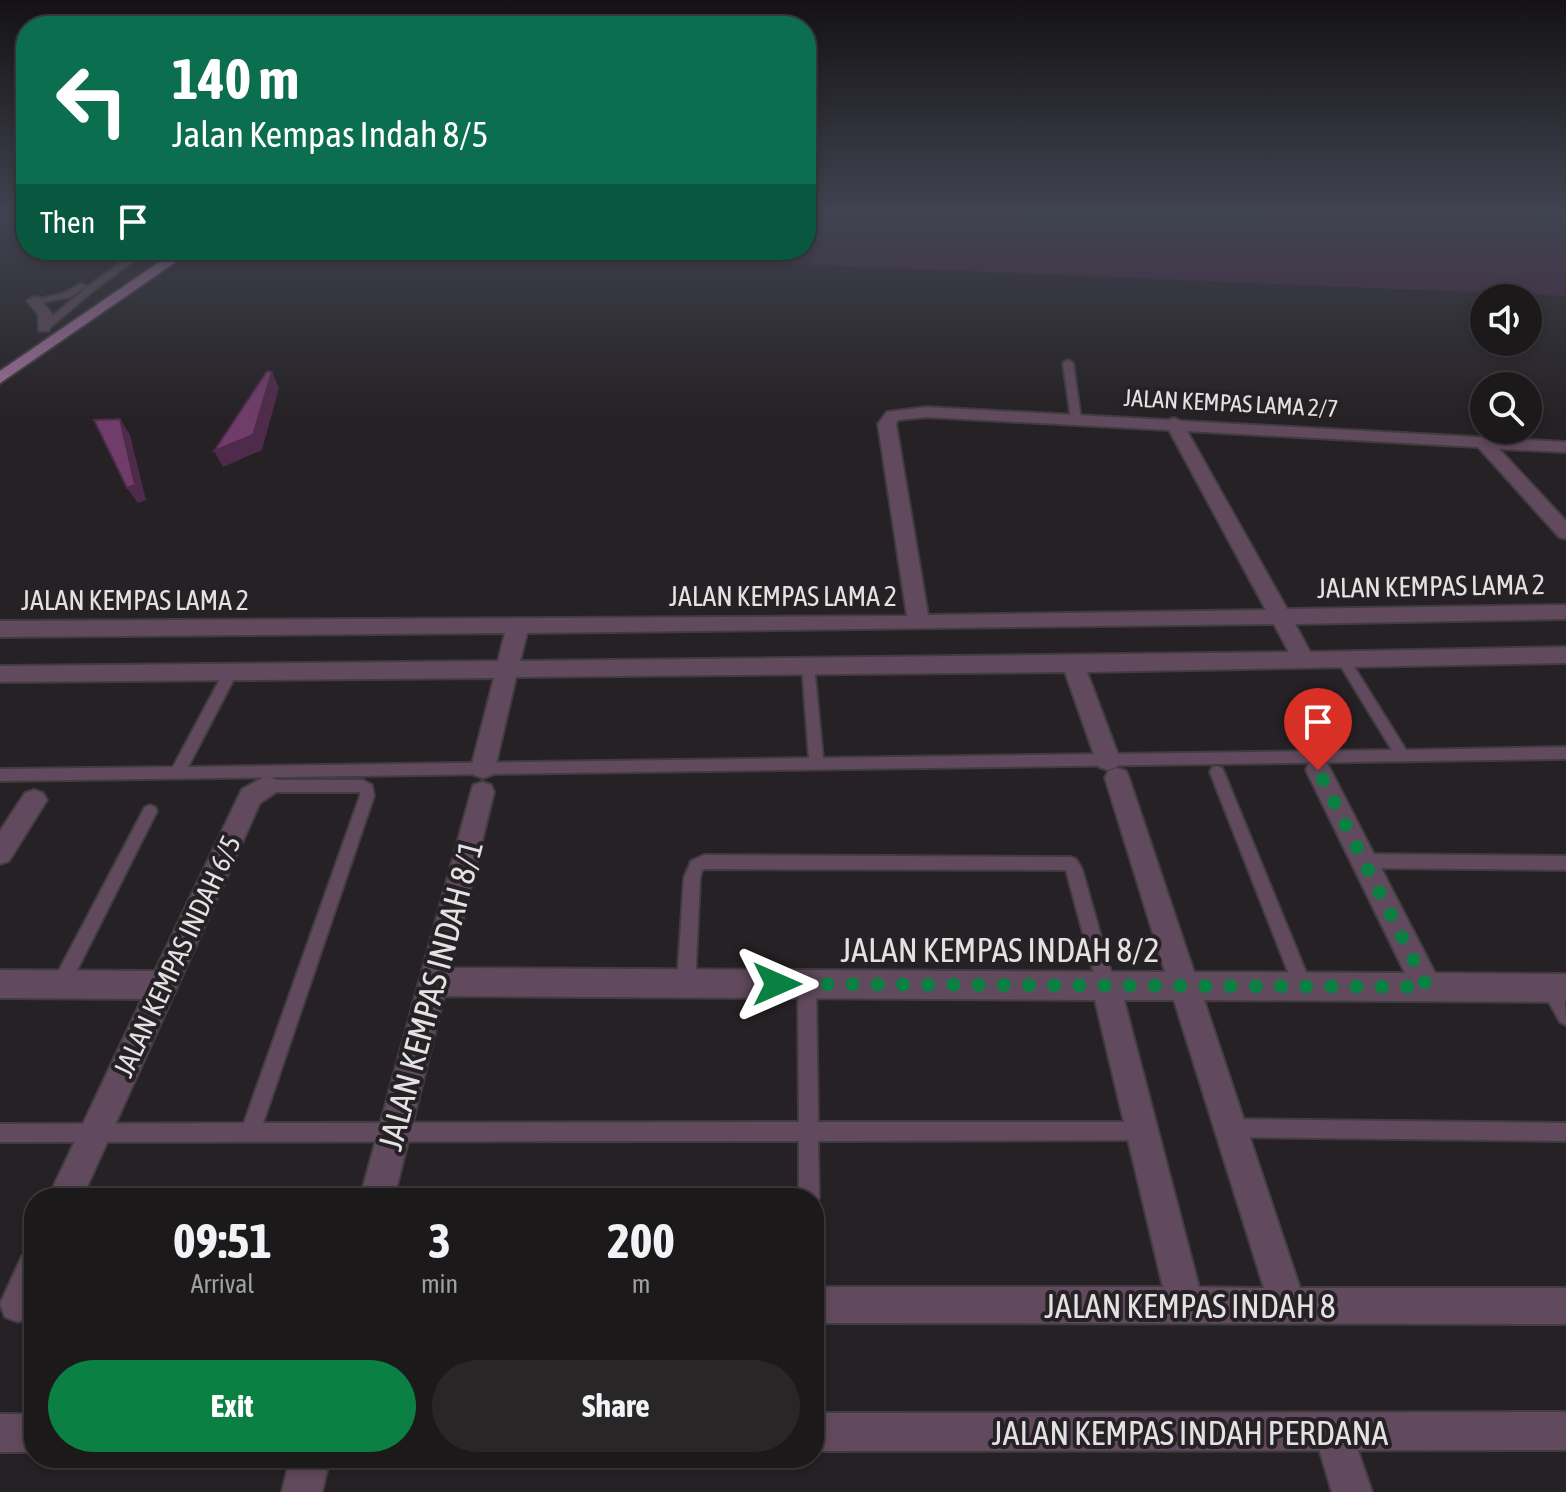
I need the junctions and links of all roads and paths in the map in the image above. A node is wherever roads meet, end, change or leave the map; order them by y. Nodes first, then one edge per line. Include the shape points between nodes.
1 (89, 283) edge
2 (99, 283) edge
3 (114, 283) edge
4 (139, 283) edge
5 (34, 301) joint
6 (39, 331) junction
7 (1068, 363) dead end
8 (0, 378) edge
9 (1076, 419) junction
10 (1174, 423) junction
11 (1470, 441) edge
12 (1485, 444) edge
13 (1516, 444) edge
14 (1566, 447) edge
15 (1566, 533) edge
16 (1566, 612) edge
17 (1282, 617) junction
18 (919, 623) junction
19 (518, 625) junction
20 (0, 629) edge
21 (1566, 655) edge
22 (1304, 660) junction
23 (1343, 660) junction
24 (1073, 664) junction
25 (808, 666) junction
26 (506, 668) junction
27 (231, 671) junction
28 (0, 674) edge
29 (1566, 753) edge
30 (1403, 756) junction
31 (816, 763) junction
32 (1113, 769) junction
33 (1318, 770) dead end
34 (178, 771) junction
35 (1217, 772) dead end
36 (0, 775) edge
37 (482, 780) junction
38 (266, 786) joint
39 (34, 800) dead end
40 (150, 811) dead end
41 (0, 853) edge
42 (1363, 861) junction
43 (1566, 863) edge
44 (433, 982) junction
45 (0, 984) edge
46 (61, 984) junction
47 (686, 984) junction
48 (807, 984) junction
49 (163, 985) junction
50 (1106, 986) junction
51 (1185, 986) junction
52 (1303, 987) junction
53 (1427, 987) junction
54 (1558, 988) edge
55 (1566, 1016) edge
56 (1230, 1128) junction
57 (1142, 1131) junction
58 (1566, 1132) edge
59 (0, 1133) edge
60 (95, 1133) junction
61 (809, 1133) junction
62 (250, 1134) junction
63 (394, 1134) junction
64 (70, 1188) edge
65 (380, 1188) edge
66 (809, 1188) edge
67 (824, 1305) edge
68 (1185, 1305) junction
69 (1288, 1305) junction
70 (1566, 1306) edge
71 (1566, 1431) edge
72 (824, 1432) edge
73 (1333, 1432) junction
74 (0, 1433) edge
75 (24, 1433) edge
76 (308, 1468) edge
77 (302, 1492) edge
78 (1352, 1492) edge

1 - 5 lane
2 - 6 lane
3 - 6 main road
4 - 8 main road
5 - 6 street via 45,314
7 - 9 lane
9 - 10 street, JALAN KEMPAS LAMA 2/7
9 - 18 street, JALAN KEMPAS LAMA 2/7 via 926,412 893,416 887,424
10 - 11 street, JALAN KEMPAS LAMA 2/7
10 - 17 street
12 - 15 street
13 - 14 street, JALAN KEMPAS LAMA 2/7
16 - 17 street, JALAN KEMPAS LAMA 2
17 - 18 street, JALAN KEMPAS LAMA 2
17 - 22 street
18 - 19 street, JALAN KEMPAS LAMA 2
19 - 20 street, JALAN KEMPAS LAMA 2
19 - 26 street, JALAN KEMPAS INDAH 8/1
21 - 23 street
22 - 23 street
22 - 24 street
23 - 30 lane
24 - 25 street
24 - 32 street
25 - 26 street
25 - 31 lane
26 - 27 street
26 - 37 street, JALAN KEMPAS INDAH 8/1
27 - 28 street
27 - 34 lane
29 - 30 lane
30 - 32 lane
31 - 32 lane
31 - 37 lane
32 - 51 street
33 - 42 street
34 - 36 lane
34 - 37 lane
35 - 52 lane
37 - 44 street, JALAN KEMPAS INDAH 8/1
38 - 49 street, JALAN KEMPAS INDAH 6/5 via 251,796
38 - 62 lane via 363,786 367,796
39 - 41 street
40 - 46 lane
42 - 43 lane
42 - 53 street
44 - 47 street, JALAN KEMPAS INDAH 8/2
44 - 63 street, JALAN KEMPAS INDAH 8/1
45 - 46 street
46 - 49 street
47 - 48 street, JALAN KEMPAS INDAH 8/2
47 - 50 lane via 692,878 704,862 1034,863 1071,864
48 - 50 street, JALAN KEMPAS INDAH 8/2
48 - 61 lane
49 - 60 street, JALAN KEMPAS INDAH 6/5
50 - 51 street, JALAN KEMPAS INDAH 8/2
50 - 57 street
51 - 52 street, JALAN KEMPAS INDAH 8/2
51 - 56 street
52 - 53 street, JALAN KEMPAS INDAH 8/2
53 - 54 street, JALAN KEMPAS INDAH 8/2
54 - 55 lane
56 - 58 lane
56 - 69 street
57 - 61 lane
57 - 68 street
59 - 60 lane
60 - 62 lane
60 - 64 street, JALAN KEMPAS INDAH 6/5
61 - 63 lane
61 - 66 lane
62 - 63 lane
63 - 65 street, JALAN KEMPAS INDAH 8/1
67 - 68 street, JALAN KEMPAS INDAH 8
68 - 69 street, JALAN KEMPAS INDAH 8
69 - 70 street, JALAN KEMPAS INDAH 8
71 - 73 street, JALAN KEMPAS INDAH PERDANA
72 - 73 street, JALAN KEMPAS INDAH PERDANA
73 - 78 street
74 - 75 street
76 - 77 street

